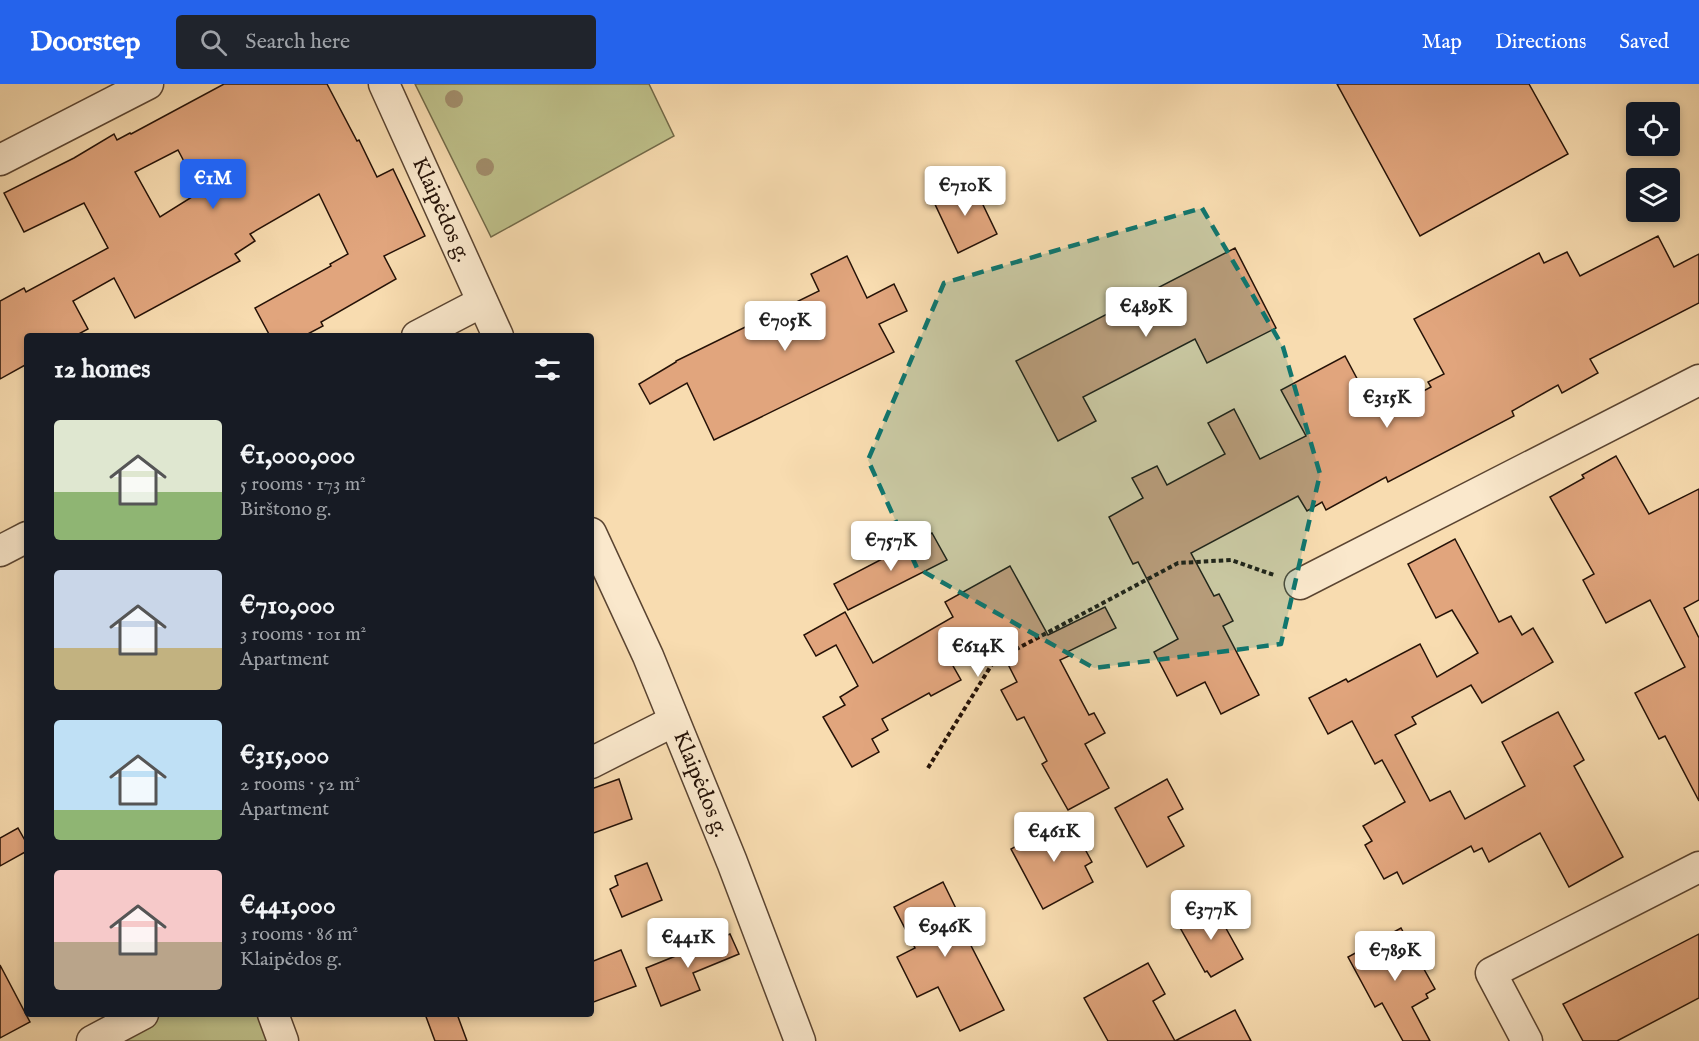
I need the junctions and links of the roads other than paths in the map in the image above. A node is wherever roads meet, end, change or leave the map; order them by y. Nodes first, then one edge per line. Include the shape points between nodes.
1 (148, 84) edge
2 (384, 84) edge
3 (0, 160) edge
4 (482, 302) junction
5 (423, 333) edge
6 (497, 333) edge
7 (1699, 380) edge
8 (24, 539) edge
9 (594, 539) edge
10 (0, 551) edge
11 (1300, 584) road end
12 (674, 720) junction
13 (594, 761) edge
14 (1699, 867) edge
15 (137, 1017) edge
16 (274, 1017) edge
17 (92, 1041) edge
18 (283, 1041) edge
19 (800, 1041) edge
20 (1527, 1041) edge

1 - 3 street
2 - 4 street, Klaipėdos g.
4 - 5 street
4 - 6 street, Klaipėdos g.
7 - 11 street
8 - 10 street
9 - 12 street, Klaipėdos g.
12 - 13 street
12 - 19 street, Klaipėdos g.
14 - 20 street via 1491,973
15 - 17 street
16 - 18 street

